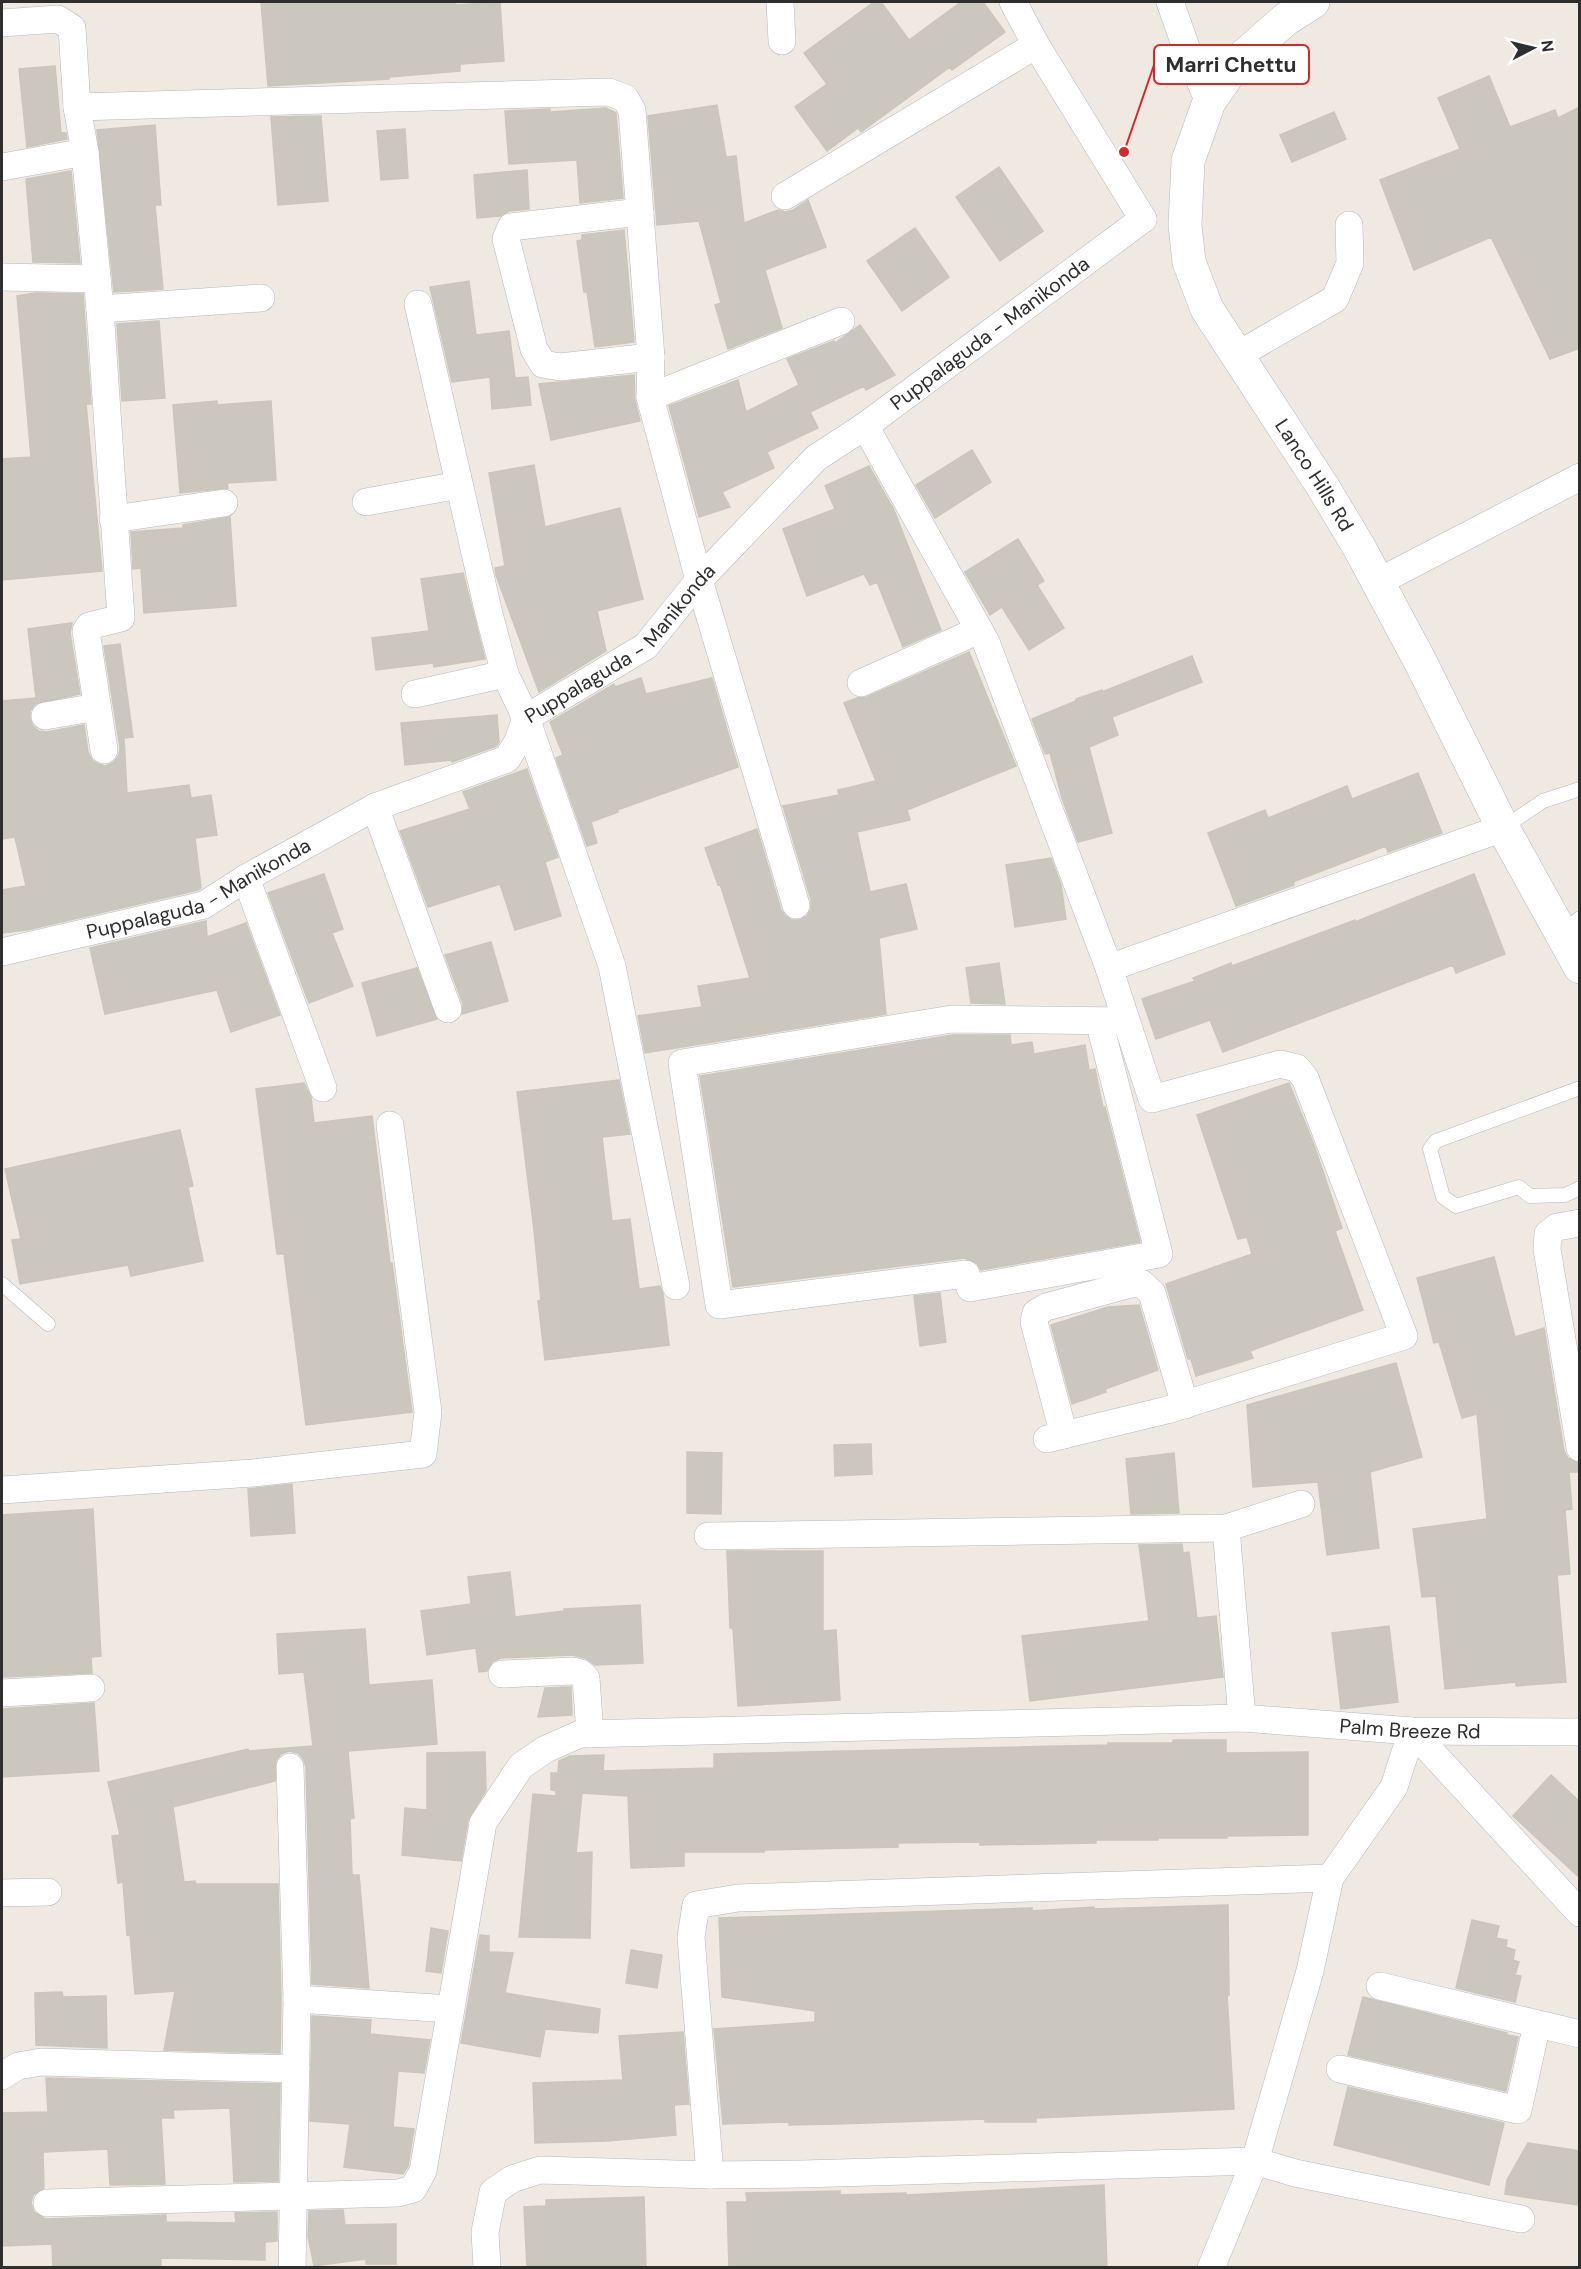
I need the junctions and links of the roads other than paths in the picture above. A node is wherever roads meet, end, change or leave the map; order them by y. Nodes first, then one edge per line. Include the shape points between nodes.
1 (780, 2) edge
2 (1013, 2) edge
3 (1170, 2) edge
4 (1313, 2) edge
5 (2, 23) edge
6 (782, 41) dead end
7 (1036, 45) junction
8 (1209, 102) junction
9 (77, 107) junction
10 (85, 152) junction
11 (2, 166) edge
12 (785, 196) dead end
13 (640, 212) junction
14 (1143, 219) junction
15 (1185, 225) junction
16 (1349, 225) dead end
17 (2, 277) edge
18 (97, 279) junction
19 (261, 298) dead end
20 (418, 304) dead end
21 (100, 309) junction
22 (841, 321) dead end
23 (1236, 356) junction
24 (651, 357) junction
25 (650, 397) junction
26 (866, 426) junction
27 (1580, 477) edge
28 (459, 485) junction
29 (366, 502) dead end
30 (224, 503) dead end
31 (113, 519) junction
32 (699, 580) junction
33 (1378, 582) junction
34 (979, 630) junction
35 (505, 674) junction
36 (861, 683) dead end
37 (415, 694) dead end
38 (97, 707) junction
39 (45, 716) dead end
40 (526, 718) junction
41 (104, 750) dead end
42 (1580, 789) edge
43 (375, 807) junction
44 (1503, 828) junction
45 (246, 878) junction
46 (796, 905) dead end
47 (1570, 925) edge
48 (2, 952) edge
49 (1580, 967) edge
50 (1109, 968) junction
51 (448, 1009) dead end
52 (1099, 1021) junction
53 (1126, 1021) junction
54 (323, 1088) dead end
55 (1580, 1088) edge
56 (390, 1125) dead end
57 (1580, 1188) edge
58 (1580, 1223) edge
59 (2, 1284) edge
60 (676, 1286) dead end
61 (48, 1324) dead end
62 (1185, 1405) junction
63 (1580, 1448) edge
64 (2, 1490) edge
65 (1302, 1504) dead end
66 (1226, 1528) junction
67 (708, 1536) dead end
68 (502, 1674) dead end
69 (91, 1688) dead end
70 (2, 1693) edge
71 (1242, 1718) junction
72 (1412, 1731) junction
73 (1580, 1731) edge
74 (590, 1734) junction
75 (290, 1767) dead end
76 (1330, 1878) junction
77 (48, 1892) dead end
78 (2, 1893) edge
79 (1580, 1913) edge
80 (1380, 1986) dead end
81 (297, 1999) junction
82 (450, 2009) junction
83 (1537, 2024) junction
84 (1580, 2034) edge
85 (296, 2069) junction
86 (1340, 2069) dead end
87 (2, 2076) edge
88 (1255, 2161) junction
89 (710, 2175) junction
90 (294, 2198) junction
91 (47, 2203) dead end
92 (1521, 2219) dead end
93 (292, 2268) edge
94 (487, 2268) edge
95 (1211, 2268) edge

1 - 6 street
2 - 7 street
3 - 8 street
4 - 8 street, Lanco Hills Rd via 1236,63
5 - 9 street via 58,19 72,28
7 - 12 street
7 - 14 street
8 - 15 street, Lanco Hills Rd via 1188,161
9 - 10 street
9 - 13 street via 609,92 625,98 632,110
10 - 11 street
10 - 18 street
13 - 24 street
13 - 24 street via 511,227 506,239 534,349 543,364 560,367
14 - 15 street
14 - 26 street, Puppalaguda - Manikonda
15 - 23 street, Lanco Hills Rd via 1189,262 1207,309
16 - 23 street via 1350,263 1335,299
17 - 18 street
18 - 21 street
19 - 21 street
20 - 28 street
21 - 31 street
22 - 25 street
23 - 33 street, Lanco Hills Rd via 1323,487
24 - 25 street
25 - 32 street
26 - 32 street, Puppalaguda - Manikonda via 816,458
26 - 34 street
27 - 33 street
28 - 29 street
28 - 35 street
30 - 31 street
31 - 38 street via 121,618 89,626 86,631
32 - 40 street, Puppalaguda - Manikonda via 646,646
32 - 46 street
33 - 44 street, Lanco Hills Rd
34 - 36 street
34 - 50 street
35 - 37 street
35 - 40 street
38 - 39 street
38 - 41 street
40 - 43 street, Puppalaguda - Manikonda via 507,759
40 - 60 street via 612,966
42 - 44 lane via 1543,801
43 - 45 street, Puppalaguda - Manikonda
43 - 51 street
44 - 47 street, Lanco Hills Rd
44 - 50 street
45 - 48 street, Puppalaguda - Manikonda via 204,905
45 - 54 street
47 - 49 street, Lanco Hills Rd
50 - 53 street
52 - 52 street via 952,1018 682,1063 719,1305 966,1274 970,1288 1159,1254
52 - 53 street
53 - 62 street via 1152,1099 1280,1064 1297,1068 1305,1078 1404,1336
55 - 57 lane via 1436,1141 1430,1149 1443,1197 1456,1206 1519,1187 1530,1197 1565,1195
56 - 64 street via 428,1412 423,1454 253,1473
58 - 63 street via 1557,1227 1548,1234 1547,1249
59 - 61 lane
62 - 62 street via 1056,1437 1034,1323 1036,1313 1046,1307 1141,1283 1152,1293
65 - 66 street
66 - 67 street
66 - 71 street
68 - 74 street via 582,1673 586,1678
69 - 70 street
71 - 72 street, Palm Breeze Rd
71 - 74 street, Palm Breeze Rd
72 - 73 street, Palm Breeze Rd
72 - 76 street via 1394,1787
72 - 79 street
74 - 82 street, Palm Breeze Rd via 580,1734 546,1749 521,1766 483,1823
75 - 81 street
76 - 88 street via 1310,1971
76 - 89 street via 738,1898 696,1905 691,1937
77 - 78 street
80 - 83 street
81 - 82 street
81 - 85 street
82 - 90 street, Palm Breeze Rd via 423,2171 413,2189
83 - 84 street
83 - 86 street via 1518,2110
85 - 87 street via 41,2062 18,2066
85 - 90 street
88 - 89 street
88 - 92 street via 1295,2173
88 - 95 street
89 - 94 street via 540,2170 512,2179 493,2192 485,2232
90 - 91 street
90 - 93 street

